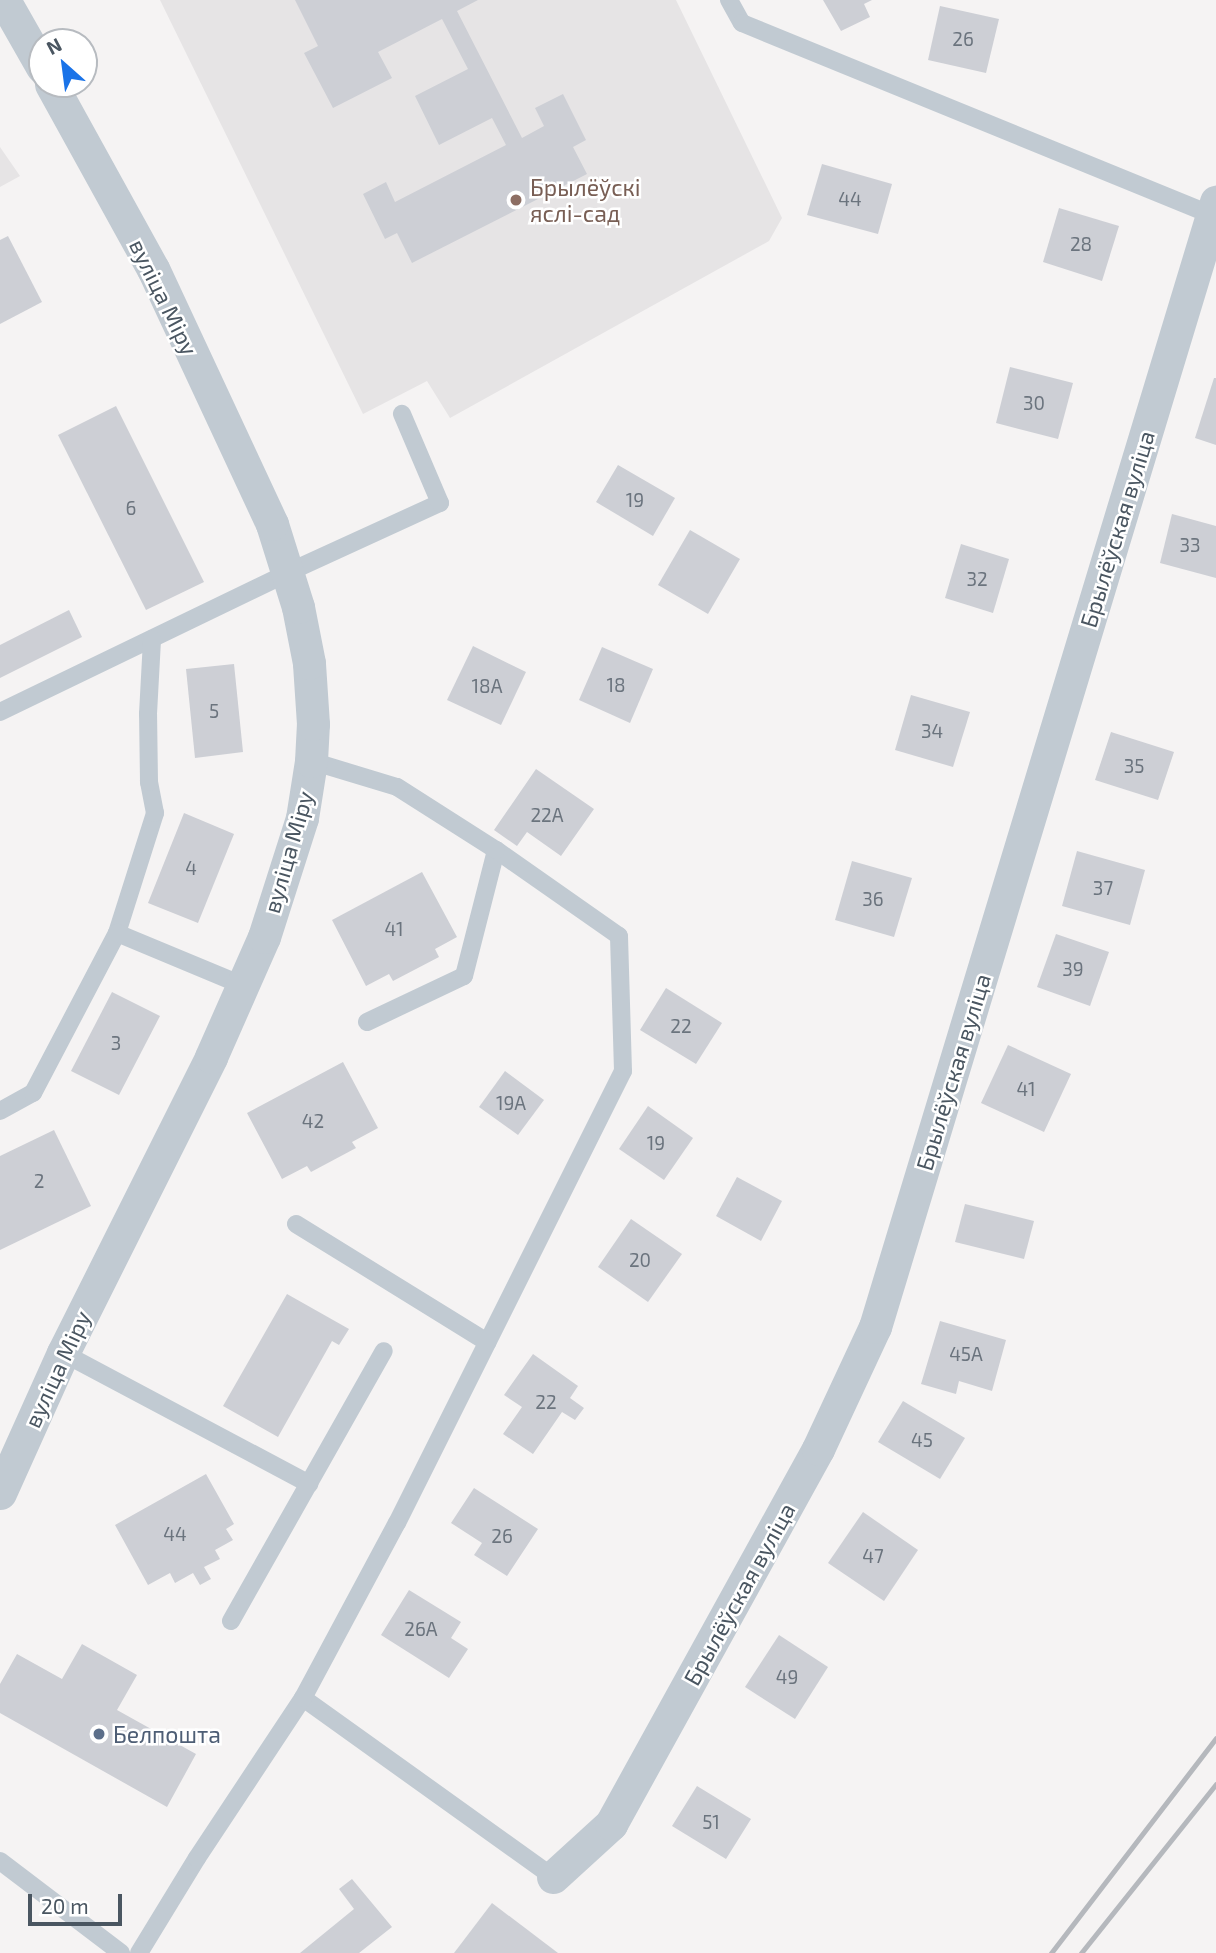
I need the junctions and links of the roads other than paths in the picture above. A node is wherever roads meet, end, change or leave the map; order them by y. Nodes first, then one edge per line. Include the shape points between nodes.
1 (4, 0) edge
2 (729, 0) edge
3 (28, 42) edge
4 (59, 98) edge
5 (1214, 209) edge
6 (402, 414) dead end
7 (289, 572) junction
8 (152, 639) junction
9 (0, 712) edge
10 (311, 761) junction
11 (496, 850) junction
12 (117, 933) junction
13 (242, 985) junction
14 (367, 1022) dead end
15 (0, 1111) edge
16 (296, 1224) dead end
17 (487, 1342) junction
18 (384, 1351) dead end
19 (63, 1353) junction
20 (309, 1484) junction
21 (0, 1493) edge
22 (231, 1621) dead end
23 (303, 1698) junction
24 (0, 1861) edge
25 (553, 1877) joint
26 (121, 1953) edge
27 (139, 1953) edge

1 - 3 street
2 - 5 lane via 742,23
4 - 7 street, вуліца Міру via 153,269 272,524
5 - 25 street, Брылёўская вуліца via 875,1327 818,1449 611,1824
6 - 7 lane via 440,503
7 - 8 lane
7 - 10 street, вуліца Міру via 309,663
8 - 9 lane
8 - 12 lane via 149,782 155,813
10 - 11 lane via 397,788
10 - 13 street, вуліца Міру via 298,831 264,937
11 - 14 lane via 464,976
11 - 17 lane via 619,936 623,1072
12 - 13 lane
12 - 15 lane via 33,1093
13 - 19 street, вуліца Міру via 211,1057
16 - 17 lane
17 - 23 lane
18 - 20 lane
19 - 20 lane
19 - 21 street, вуліца Міру
20 - 22 lane
23 - 25 lane
23 - 27 lane
24 - 26 lane

